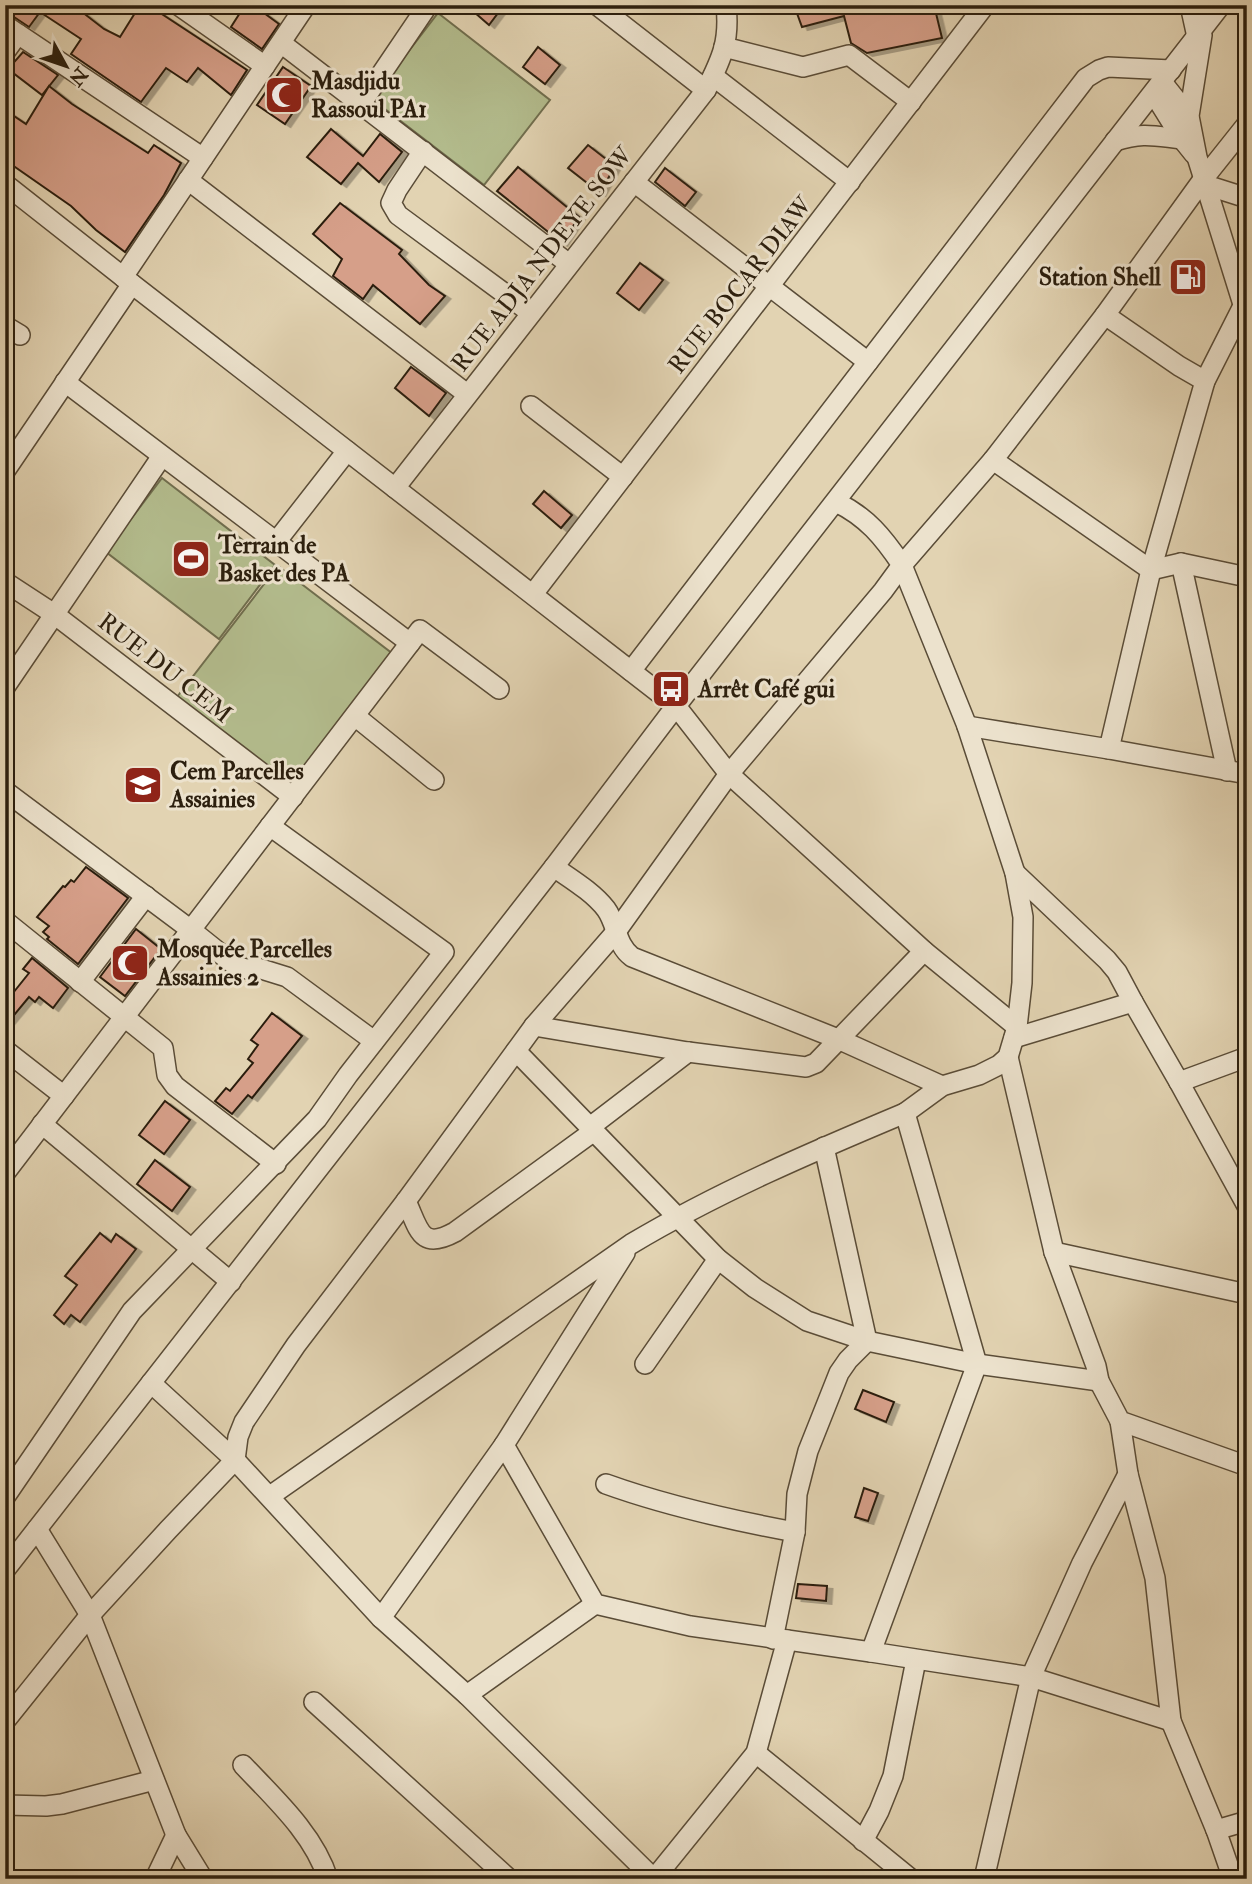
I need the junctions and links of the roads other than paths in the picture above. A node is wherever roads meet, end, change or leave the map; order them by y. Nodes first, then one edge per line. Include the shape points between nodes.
1 (178, 5) edge
2 (306, 5) edge
3 (428, 5) edge
4 (597, 5) edge
5 (726, 5) edge
6 (985, 5) edge
7 (1191, 5) edge
8 (1222, 5) edge
9 (12, 29) edge
10 (1200, 33) junction
11 (281, 43) junction
12 (5, 52) edge
13 (724, 52) junction
14 (265, 66) junction
15 (1162, 82) junction
16 (710, 83) junction
17 (911, 102) junction
18 (361, 104) junction
19 (1189, 116) junction
20 (1247, 124) edge
21 (1182, 139) junction
22 (1115, 141) junction
23 (423, 151) junction
24 (1197, 157) junction
25 (203, 158) junction
26 (188, 180) junction
27 (1205, 181) junction
28 (634, 182) junction
29 (850, 182) junction
30 (5, 184) edge
31 (1247, 198) edge
32 (569, 264) junction
33 (127, 281) junction
34 (770, 286) junction
35 (1246, 312) edge
36 (531, 313) junction
37 (1105, 315) junction
38 (868, 362) junction
39 (1205, 381) junction
40 (65, 382) junction
41 (467, 394) junction
42 (531, 406) dead end
43 (347, 450) junction
44 (162, 456) junction
45 (992, 460) junction
46 (5, 471) edge
47 (623, 477) junction
48 (395, 488) junction
49 (836, 502) junction
50 (276, 542) junction
51 (1181, 563) junction
52 (902, 565) junction
53 (1151, 570) junction
54 (1247, 577) edge
55 (5, 582) edge
56 (533, 594) junction
57 (54, 614) junction
58 (410, 643) junction
59 (631, 671) junction
60 (5, 687) edge
61 (499, 690) dead end
62 (676, 706) junction
63 (355, 716) junction
64 (967, 726) junction
65 (1109, 749) junction
66 (1227, 771) junction
67 (1247, 774) edge
68 (729, 775) junction
69 (433, 780) dead end
70 (5, 791) edge
71 (293, 797) junction
72 (271, 826) junction
73 (554, 867) junction
74 (1015, 873) junction
75 (145, 896) junction
76 (5, 921) edge
77 (191, 930) junction
78 (615, 933) junction
79 (924, 951) junction
80 (80, 982) junction
81 (1133, 1002) junction
82 (125, 1017) junction
83 (534, 1026) junction
84 (838, 1039) junction
85 (374, 1041) junction
86 (1013, 1041) junction
87 (5, 1050) edge
88 (516, 1051) junction
89 (688, 1052) junction
90 (1247, 1057) edge
91 (1179, 1082) junction
92 (942, 1086) junction
93 (64, 1096) junction
94 (905, 1113) junction
95 (43, 1124) junction
96 (592, 1129) junction
97 (824, 1147) junction
98 (276, 1164) junction
99 (5, 1173) edge
100 (406, 1201) junction
101 (1247, 1206) edge
102 (677, 1217) junction
103 (631, 1244) junction
104 (191, 1249) junction
105 (1054, 1252) junction
106 (718, 1259) junction
107 (230, 1282) junction
108 (1247, 1294) edge
109 (867, 1341) junction
110 (645, 1364) dead end
111 (977, 1364) junction
112 (1099, 1381) junction
113 (150, 1383) junction
114 (1120, 1420) junction
115 (504, 1444) junction
116 (235, 1460) junction
117 (1247, 1466) edge
118 (1128, 1474) junction
119 (606, 1484) dead end
120 (270, 1496) junction
121 (5, 1497) edge
122 (37, 1529) junction
123 (795, 1532) junction
124 (5, 1570) edge
125 (595, 1604) junction
126 (90, 1615) junction
127 (381, 1618) junction
128 (780, 1639) junction
129 (871, 1652) junction
130 (916, 1660) junction
131 (1031, 1678) junction
132 (467, 1695) junction
133 (314, 1702) dead end
134 (5, 1721) edge
135 (1171, 1721) junction
136 (757, 1753) junction
137 (243, 1765) dead end
138 (154, 1780) junction
139 (5, 1805) edge
140 (1247, 1821) edge
141 (1216, 1830) junction
142 (176, 1835) junction
143 (863, 1840) junction
144 (890, 1872) edge
145 (155, 1879) edge
146 (203, 1879) edge
147 (328, 1879) edge
148 (509, 1879) edge
149 (654, 1879) edge
150 (911, 1879) edge
151 (984, 1879) edge
152 (1233, 1879) edge

1 - 14 street
2 - 11 street
3 - 18 street
4 - 16 street
5 - 13 street via 729,27
6 - 17 street, RUE BOCAR DIAW
7 - 10 street
8 - 10 street
9 - 12 street
9 - 25 street
10 - 15 street
10 - 19 street
11 - 14 street
11 - 18 street
13 - 16 street, RUE ADJA NDEYE SOW
13 - 17 street via 803,67 849,55
14 - 25 street
15 - 19 street
15 - 21 street
15 - 22 street
15 - 38 street via 1108,67 1086,78
16 - 28 street, RUE ADJA NDEYE SOW
16 - 29 street
17 - 29 street, RUE BOCAR DIAW
18 - 23 street
19 - 24 street
20 - 27 street
21 - 22 street via 1147,134
21 - 24 street
22 - 49 street
23 - 32 street
23 - 36 street via 390,203 398,215
24 - 27 street
25 - 26 street
26 - 33 street
26 - 41 street
27 - 31 street
27 - 35 street
27 - 37 street
28 - 32 street, RUE ADJA NDEYE SOW
28 - 34 street
29 - 34 street, RUE BOCAR DIAW
30 - 33 street
32 - 36 street, RUE ADJA NDEYE SOW
33 - 40 street
33 - 43 street
34 - 38 street
34 - 47 street, RUE BOCAR DIAW
35 - 39 street
36 - 41 street, RUE ADJA NDEYE SOW
37 - 39 street
37 - 45 street
38 - 59 street
39 - 53 street
40 - 44 street
40 - 46 street
41 - 48 street, RUE ADJA NDEYE SOW
42 - 47 street
43 - 48 street
43 - 50 street
44 - 50 street
44 - 57 street
45 - 52 street
45 - 53 street
47 - 56 street, RUE BOCAR DIAW
48 - 56 street
49 - 52 street via 875,528
49 - 62 street
50 - 58 street
51 - 53 street
51 - 54 street
51 - 66 street
52 - 64 street
52 - 68 street
53 - 65 street
55 - 57 street, RUE DU CEM
56 - 59 street
57 - 60 street
57 - 71 street, RUE DU CEM
58 - 61 street via 420,631
58 - 63 street
59 - 62 street
62 - 68 street
62 - 73 street
63 - 69 street
63 - 71 street
64 - 65 street
64 - 74 street
65 - 66 street
66 - 67 street
68 - 78 street
68 - 79 street
70 - 75 street
71 - 72 street
72 - 77 street
72 - 85 street via 444,952
73 - 78 street via 598,901
73 - 107 street
74 - 81 street via 1107,960
74 - 86 street via 1023,917 1023,982
75 - 77 street
75 - 80 street
76 - 80 street
77 - 82 street
77 - 85 street via 236,967 287,976
78 - 83 street
78 - 84 street via 632,957
79 - 84 street
79 - 86 street
80 - 82 street
81 - 86 street
81 - 91 street
82 - 93 street
82 - 98 street via 163,1048 167,1075 175,1086
83 - 88 street
83 - 89 street
84 - 89 street via 816,1063 806,1067
84 - 92 street
85 - 98 street via 317,1119
86 - 92 street via 999,1065
86 - 105 street
87 - 93 street
88 - 96 street
88 - 100 street
89 - 96 street
90 - 91 street
91 - 101 street
92 - 94 street
93 - 95 street
94 - 97 street
94 - 111 street
95 - 99 street
95 - 104 street
96 - 100 street via 442,1239 421,1234
96 - 102 street
97 - 102 street
97 - 109 street
98 - 104 street
100 - 116 street via 263,1392 244,1422
102 - 103 street
102 - 106 street
103 - 115 street
103 - 120 street
104 - 107 street
104 - 121 street via 132,1311
105 - 108 street
105 - 112 street
106 - 109 street via 807,1321
106 - 110 street
107 - 113 street
109 - 111 street
109 - 123 street via 839,1373 808,1451 797,1494
111 - 112 street
111 - 129 street
112 - 114 street
113 - 116 street
113 - 122 street
114 - 117 street
114 - 118 street
115 - 125 street
115 - 127 street
116 - 120 street
116 - 126 street
118 - 131 street
118 - 135 street via 1155,1578
119 - 123 street via 661,1503
120 - 127 street
122 - 124 street
122 - 126 street
123 - 128 street
125 - 128 street via 690,1626
125 - 132 street
126 - 134 street
126 - 138 street
127 - 132 street
128 - 129 street
128 - 136 street
129 - 130 street
130 - 131 street
130 - 143 street via 892,1776
131 - 135 street
131 - 151 street
132 - 149 street
133 - 148 street
135 - 141 street
136 - 143 street
136 - 149 street
137 - 147 street via 310,1842
138 - 139 street via 62,1804
138 - 142 street
140 - 141 street
141 - 152 street
142 - 145 street
142 - 146 street
143 - 144 street
144 - 150 street

